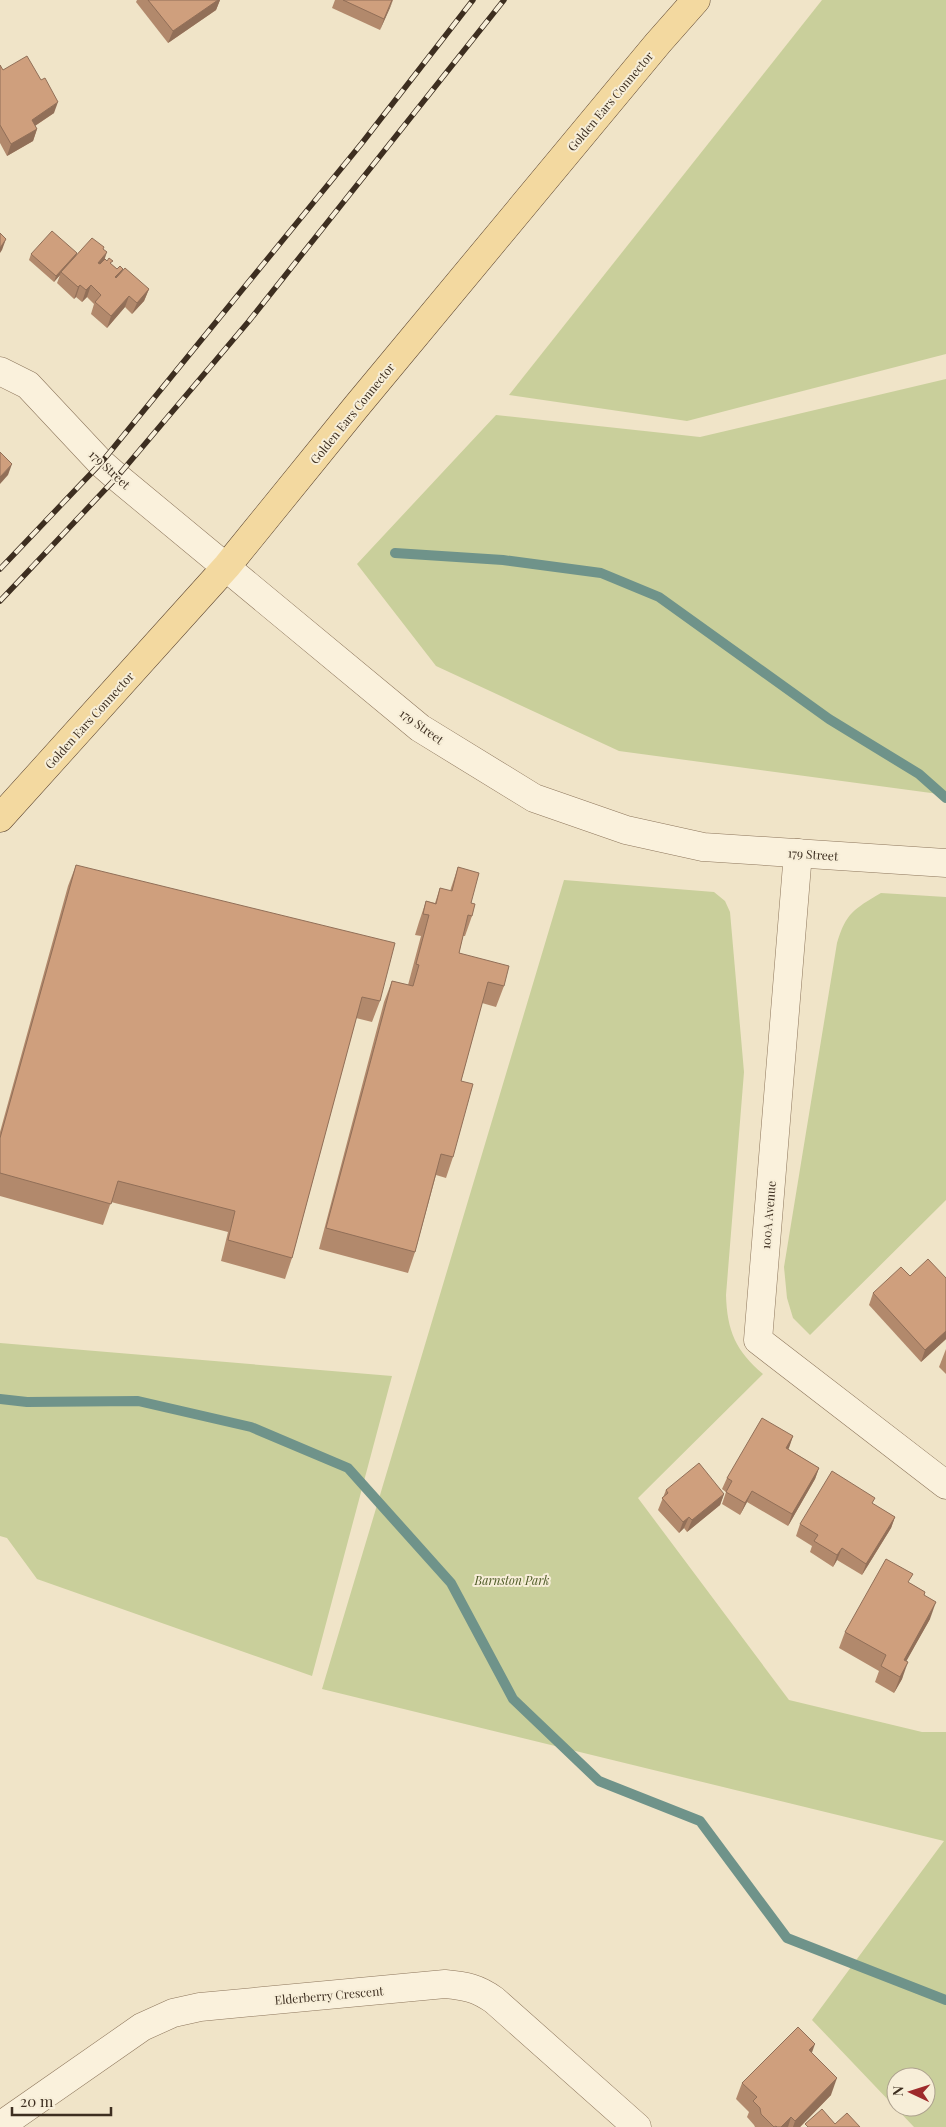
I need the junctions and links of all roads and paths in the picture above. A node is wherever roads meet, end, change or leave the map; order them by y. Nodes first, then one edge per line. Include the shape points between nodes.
1 (696, 0) edge
2 (0, 371) edge
3 (227, 566) junction
4 (0, 818) edge
5 (798, 852) junction
6 (946, 863) edge
7 (946, 1485) edge
8 (4, 2126) edge
9 (637, 2127) edge

1 - 3 main road, Golden Ears Connector
2 - 3 street, 179 Street via 28,385 101,463
3 - 4 main road, Golden Ears Connector
3 - 5 street, 179 Street via 420,728 534,798 626,830 703,847
5 - 6 street, 179 Street
5 - 7 street, 100A Avenue via 758,1340
8 - 9 street, Elderberry Crescent via 142,2027 179,2011 445,1984 481,1991 494,2000

